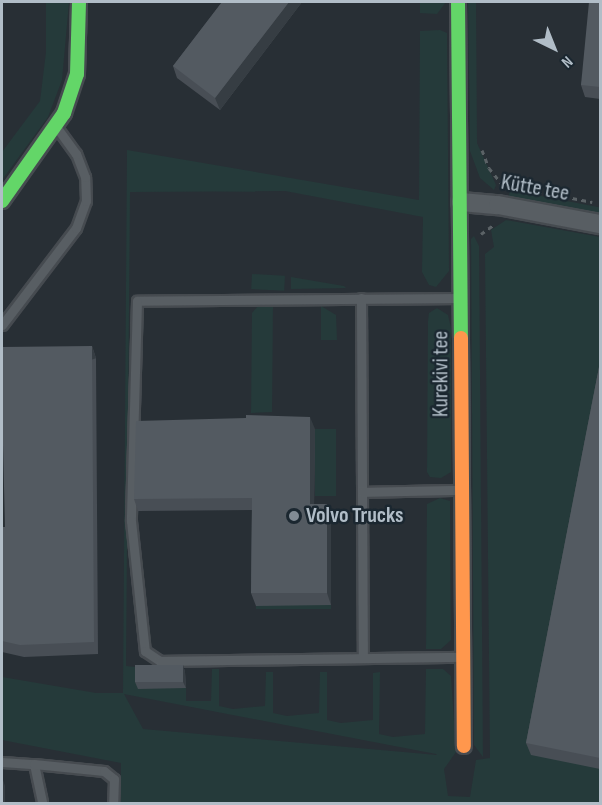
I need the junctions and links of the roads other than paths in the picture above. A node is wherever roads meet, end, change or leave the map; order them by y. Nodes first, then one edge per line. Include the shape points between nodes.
1 (79, 2) edge
2 (458, 2) edge
3 (56, 126) junction
4 (2, 201) edge
5 (461, 202) junction
6 (600, 224) edge
7 (360, 298) junction
8 (462, 298) junction
9 (2, 325) edge
10 (463, 490) junction
11 (362, 492) junction
12 (464, 657) junction
13 (363, 658) junction
14 (464, 746) dead end
15 (2, 762) edge
16 (34, 764) junction
17 (42, 802) dead end
18 (114, 804) edge

1 - 3 street via 77,74
2 - 5 street, Kurekivi tee
3 - 4 street
3 - 9 lane via 82,169 86,201 76,228
5 - 6 street, Kütte tee
5 - 8 street, Kurekivi tee
7 - 8 lane
7 - 11 lane
7 - 13 lane via 137,301 131,521 145,651 160,661
8 - 10 street, Kurekivi tee
10 - 11 lane
10 - 12 street, Kurekivi tee
11 - 13 lane
12 - 13 lane
12 - 14 street, Kurekivi tee
15 - 16 lane
16 - 17 lane
16 - 18 lane via 104,771 114,779

